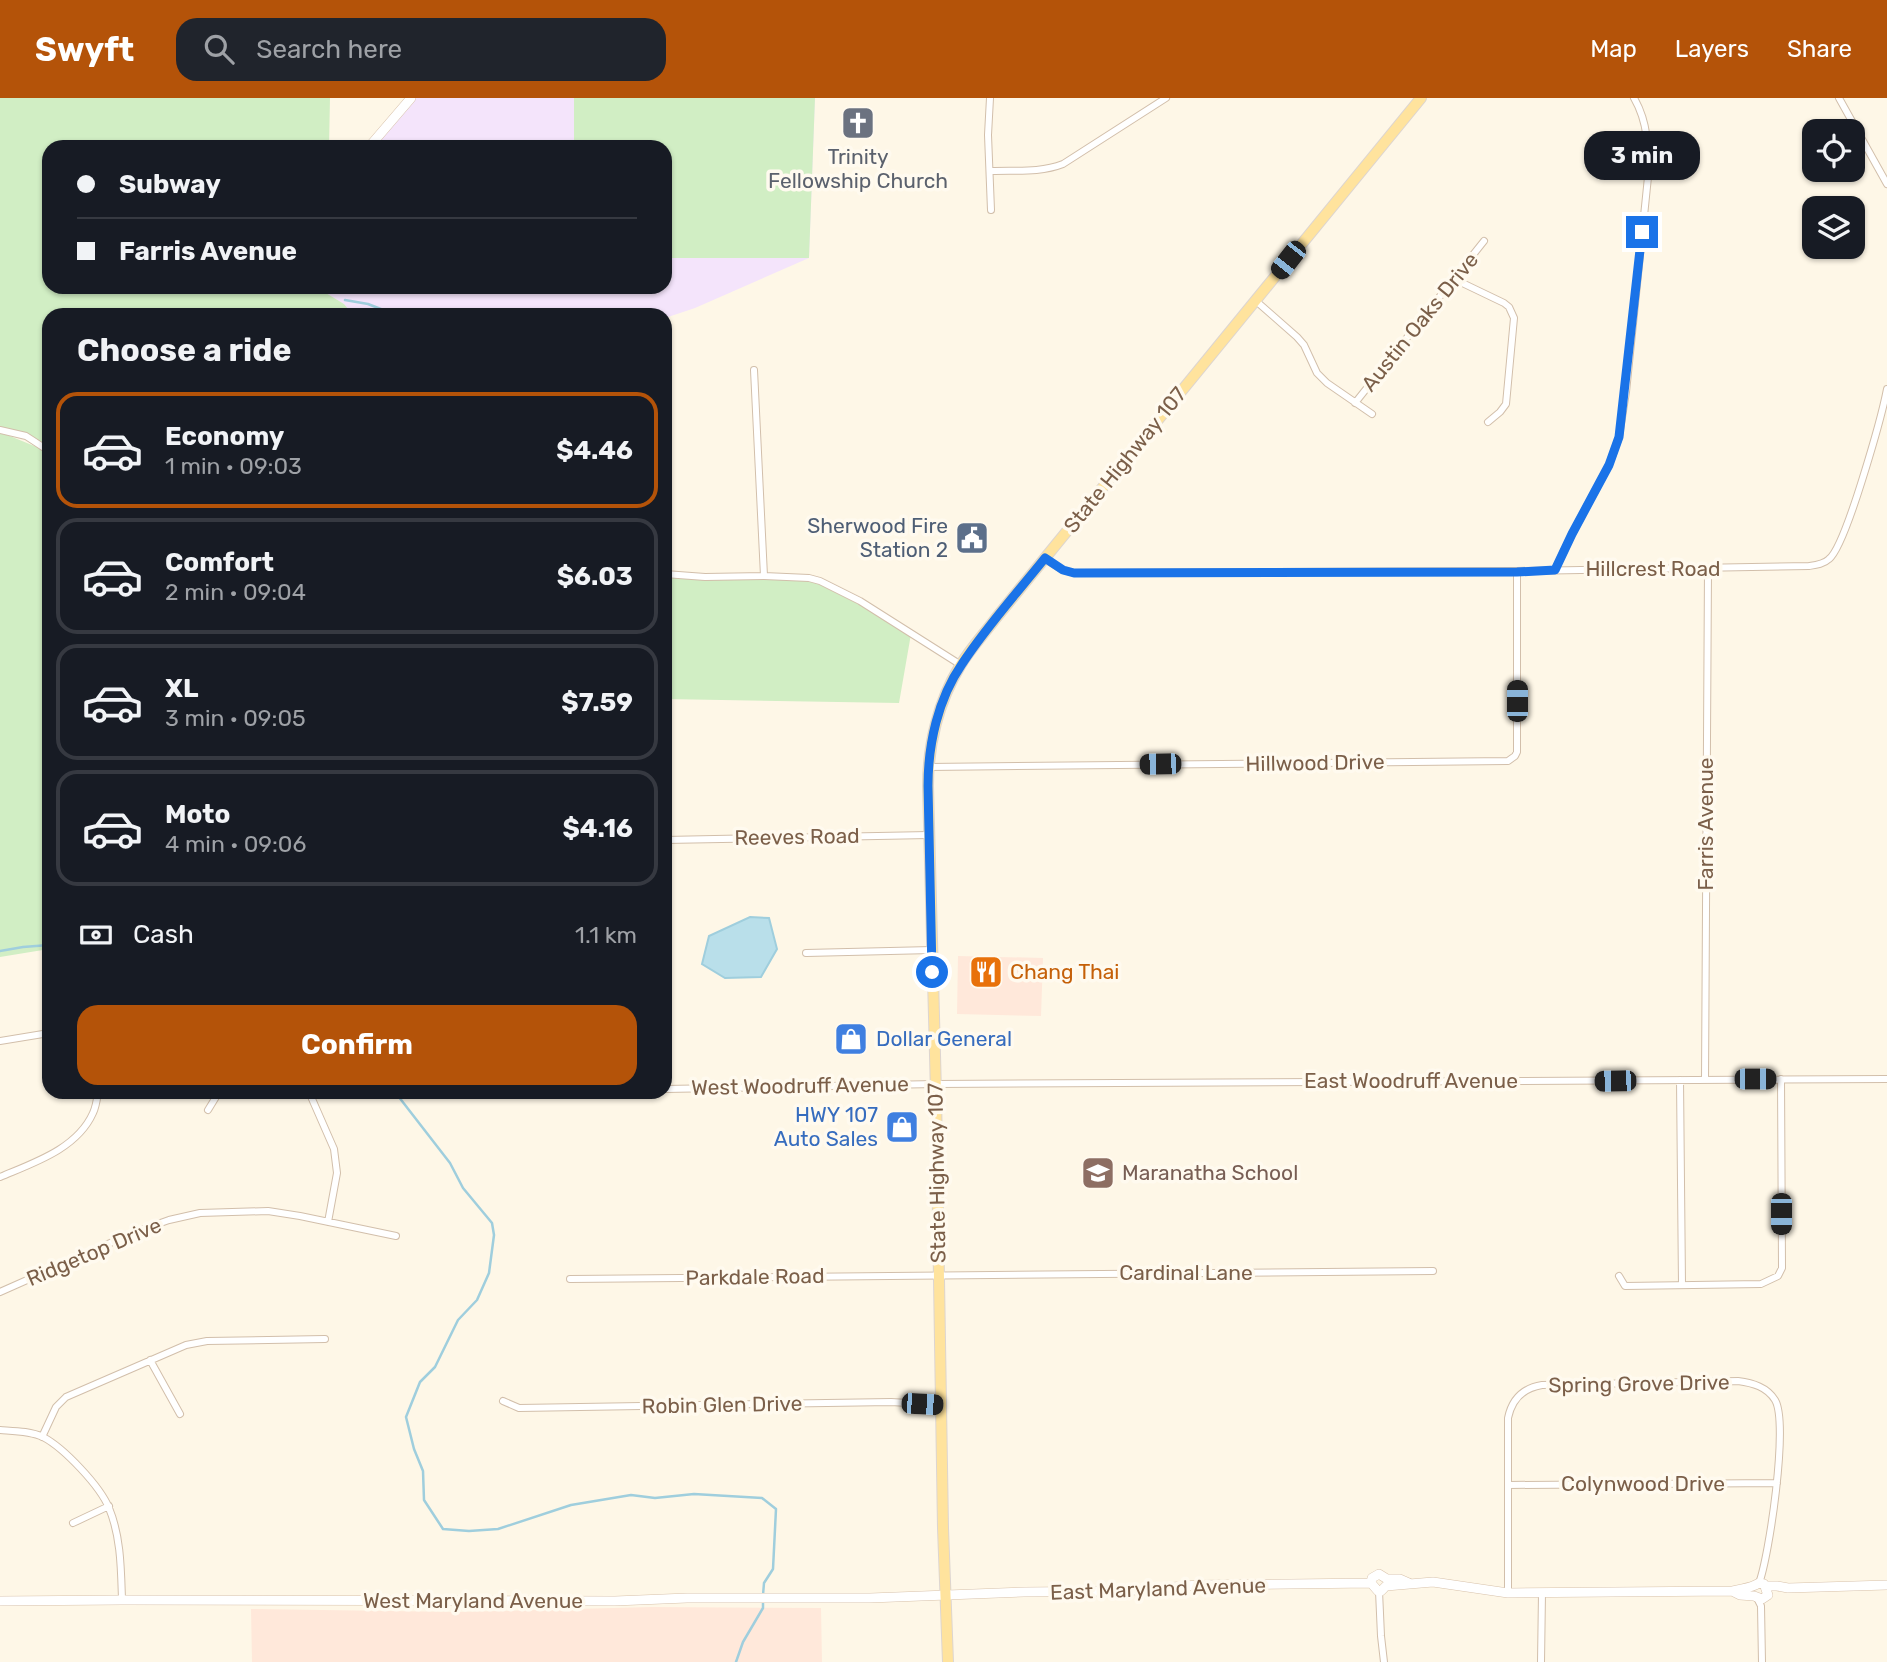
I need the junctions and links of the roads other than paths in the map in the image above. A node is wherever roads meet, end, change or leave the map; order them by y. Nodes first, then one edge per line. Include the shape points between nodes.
1 (411, 98) edge
2 (990, 98) edge
3 (1166, 98) edge
4 (1421, 98) edge
5 (1634, 98) edge
6 (1839, 98) edge
7 (375, 140) edge
8 (990, 171) junction
9 (1887, 184) edge
10 (991, 210) dead end
11 (1484, 241) dead end
12 (1454, 279) junction
13 (1255, 302) junction
14 (754, 370) dead end
15 (1887, 388) edge
16 (1355, 403) junction
17 (1372, 414) dead end
18 (1488, 422) dead end
19 (0, 430) edge
20 (42, 446) edge
21 (1045, 558) junction
22 (1708, 569) junction
23 (1555, 570) junction
24 (1517, 572) junction
25 (672, 575) edge
26 (764, 576) junction
27 (961, 665) junction
28 (928, 767) junction
29 (929, 835) junction
30 (672, 839) edge
31 (932, 950) junction
32 (806, 953) dead end
33 (42, 1034) edge
34 (0, 1041) edge
35 (1781, 1079) junction
36 (1887, 1079) edge
37 (1680, 1080) junction
38 (1704, 1080) junction
39 (936, 1084) junction
40 (672, 1089) edge
41 (96, 1099) edge
42 (215, 1099) edge
43 (312, 1099) edge
44 (208, 1110) dead end
45 (0, 1177) edge
46 (328, 1222) junction
47 (396, 1236) dead end
48 (1433, 1271) dead end
49 (940, 1275) junction
50 (1619, 1276) dead end
51 (570, 1279) dead end
52 (1682, 1285) junction
53 (0, 1292) edge
54 (325, 1339) dead end
55 (150, 1360) junction
56 (503, 1401) dead end
57 (941, 1405) junction
58 (180, 1415) dead end
59 (0, 1430) edge
60 (42, 1437) junction
61 (1777, 1483) junction
62 (1509, 1485) junction
63 (109, 1506) junction
64 (73, 1522) dead end
65 (1371, 1583) junction
66 (1384, 1585) junction
67 (1887, 1585) edge
68 (1761, 1591) junction
69 (1508, 1593) junction
70 (1542, 1593) junction
71 (946, 1595) junction
72 (122, 1600) junction
73 (0, 1601) edge
74 (948, 1662) edge
75 (1384, 1662) edge
76 (1541, 1662) edge
77 (1762, 1662) edge

1 - 7 street
2 - 8 street
3 - 8 street via 1054,167
4 - 13 main road, State Highway 107
5 - 23 street via 1649,149 1648,177 1622,425 1609,465
6 - 9 street
8 - 10 street
11 - 12 street, Austin Oaks Drive
12 - 16 street, Austin Oaks Drive
12 - 18 street via 1504,303 1514,318 1506,404
13 - 16 street, Austin Oaks Drive via 1304,345 1317,373
13 - 21 main road, State Highway 107
14 - 26 street
15 - 22 street, Hillcrest Road via 1860,486 1840,544 1829,560 1809,566
16 - 17 street, Austin Oaks Drive
19 - 20 street via 26,436
21 - 24 street, Hillcrest Road via 1074,573
21 - 27 main road, State Highway 107
22 - 23 street, Hillcrest Road
22 - 38 street, Farris Avenue
23 - 24 street, Hillcrest Road
24 - 28 street, Hillwood Drive via 1517,752 1508,761
25 - 26 street
26 - 27 street via 809,578 841,590
27 - 28 main road, State Highway 107 via 941,706
28 - 29 main road, State Highway 107
29 - 30 street, Reeves Road
29 - 31 main road, State Highway 107
31 - 32 street
31 - 39 main road, State Highway 107
33 - 34 street
35 - 36 street, East Woodruff Avenue
35 - 38 street, East Woodruff Avenue
35 - 52 street via 1782,1268 1761,1284
37 - 38 street, East Woodruff Avenue
37 - 39 street, East Woodruff Avenue
37 - 52 street
39 - 40 street, West Woodruff Avenue
39 - 49 main road, State Highway 107
41 - 45 street via 93,1114 77,1136 55,1153
42 - 44 street
43 - 46 street via 334,1149 337,1173
46 - 47 street, Ridgetop Drive
46 - 53 street, Ridgetop Drive via 268,1211 200,1213 135,1232
48 - 49 street, Cardinal Lane
49 - 51 street, Parkdale Road
49 - 57 main road, State Highway 107
50 - 52 street via 1625,1286
54 - 55 street via 207,1340
55 - 58 street
55 - 60 street via 66,1397
56 - 57 street, Robin Glen Drive via 519,1408
57 - 71 main road, State Highway 107
59 - 60 street
60 - 63 street via 83,1470
61 - 62 street, Colynwood Drive
61 - 62 street, Spring Grove Drive via 1778,1407 1769,1392 1738,1381 1530,1388 1515,1400 1508,1418
61 - 68 street, Spring Grove Drive
62 - 69 street, Spring Grove Drive
63 - 64 street
63 - 72 street via 119,1548
65 - 66 street via 1376,1590
65 - 66 street, East Maryland Avenue via 1379,1574
65 - 71 street, East Maryland Avenue
66 - 69 street, East Maryland Avenue via 1433,1582
66 - 75 street
67 - 68 street, East Maryland Avenue
68 - 70 street, East Maryland Avenue via 1740,1595 1732,1591
68 - 77 street, Spring Grove Drive
69 - 70 street, East Maryland Avenue
70 - 76 street
71 - 72 street, West Maryland Avenue via 615,1601
71 - 74 main road, State Highway 107
72 - 73 street, West Maryland Avenue

